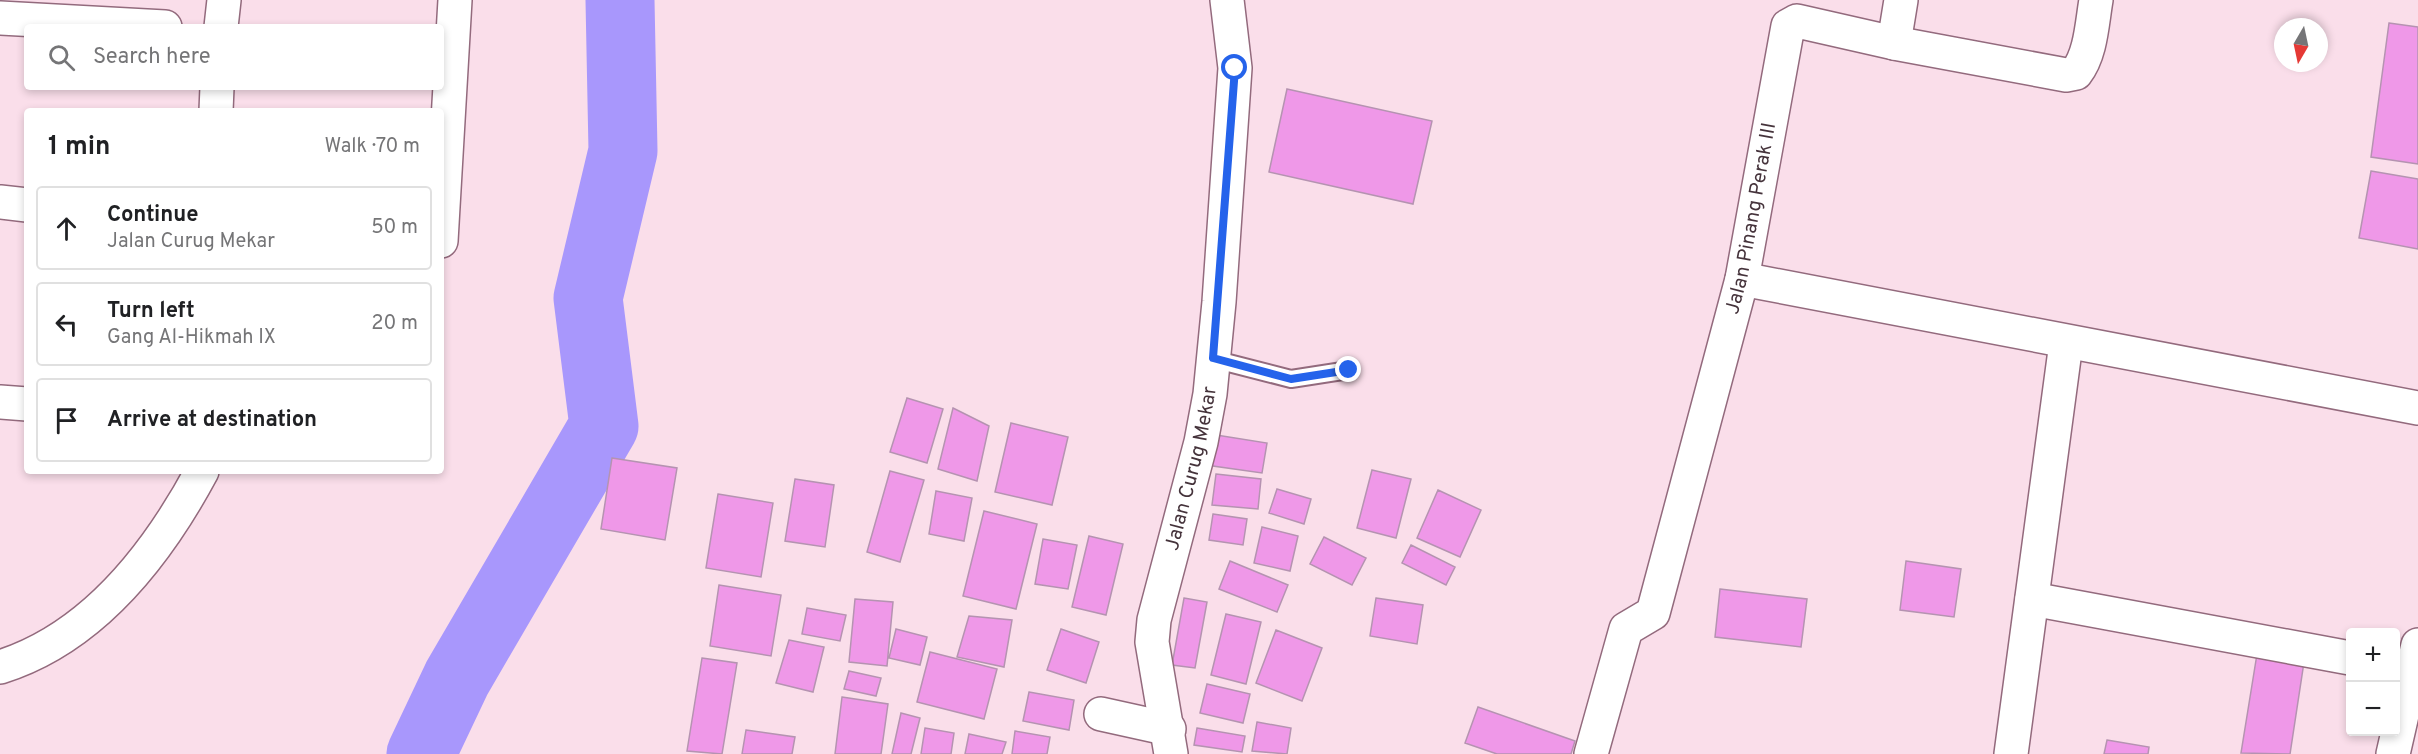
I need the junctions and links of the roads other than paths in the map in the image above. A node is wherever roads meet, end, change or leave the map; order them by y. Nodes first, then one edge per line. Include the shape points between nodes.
1 (224, 0) edge
2 (455, 0) edge
3 (1227, 0) edge
4 (1901, 0) edge
5 (2096, 0) edge
6 (0, 18) edge
7 (110, 24) edge
8 (221, 24) edge
9 (1894, 42) junction
10 (217, 90) edge
11 (216, 108) edge
12 (444, 189) edge
13 (0, 202) edge
14 (24, 205) edge
15 (1742, 279) junction
16 (2066, 343) junction
17 (1213, 358) junction
18 (1349, 370) dead end
19 (0, 402) edge
20 (24, 404) edge
21 (2418, 408) edge
22 (200, 474) edge
23 (2032, 599) junction
24 (2346, 657) edge
25 (2408, 660) edge
26 (0, 667) edge
27 (1101, 714) dead end
28 (1170, 741) edge
29 (1591, 754) edge
30 (2011, 754) edge
31 (2393, 754) edge

1 - 8 street
2 - 12 street
3 - 17 street, Jalan Curug Mekar via 1235,68
4 - 9 street
5 - 9 street, Jalan Pinang Perak III via 2086,54 2076,73 2066,75
6 - 7 street
9 - 15 street, Jalan Pinang Perak III via 1797,21 1788,26
10 - 11 street
13 - 14 street
15 - 16 street
15 - 29 street, Jalan Pinang Perak III via 1653,613 1626,629
16 - 21 street
16 - 23 street
17 - 18 lane via 1291,379
17 - 28 street, Jalan Curug Mekar via 1202,442 1154,620 1152,642
19 - 20 street
22 - 26 street via 176,519 123,589 52,643
23 - 24 street
23 - 30 street
25 - 31 street
27 - 28 street

